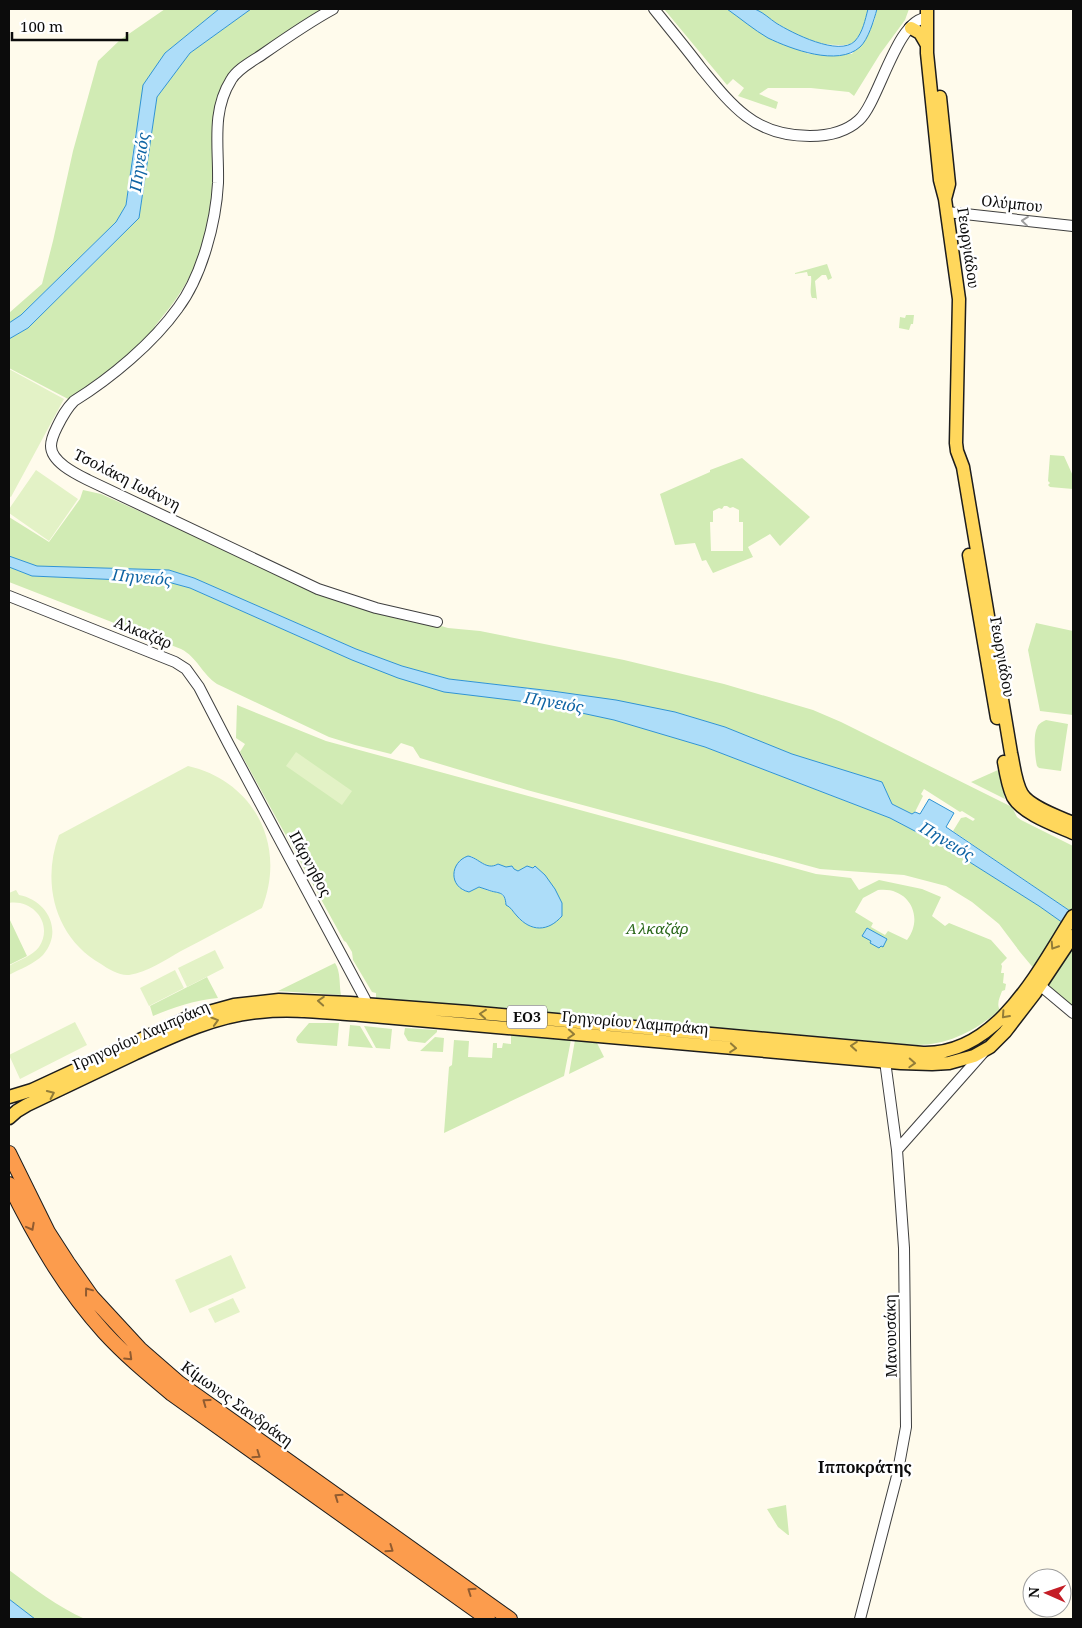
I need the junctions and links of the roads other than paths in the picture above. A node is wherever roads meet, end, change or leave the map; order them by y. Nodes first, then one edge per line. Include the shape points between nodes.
1 (333, 9) edge
2 (654, 9) edge
3 (927, 13) edge
4 (911, 28) junction
5 (927, 45) junction
6 (945, 199) junction
7 (947, 212) junction
8 (1073, 226) edge
9 (9, 596) edge
10 (438, 622) dead end
11 (228, 743) joint
12 (1022, 802) junction
13 (1073, 823) edge
14 (1073, 833) edge
15 (1073, 916) edge
16 (1073, 936) edge
17 (1037, 980) junction
18 (366, 1006) junction
19 (1073, 1014) edge
20 (985, 1050) junction
21 (887, 1055) junction
22 (9, 1097) edge
23 (9, 1118) edge
24 (897, 1150) junction
25 (9, 1153) edge
26 (9, 1184) edge
27 (488, 1619) edge
28 (510, 1619) edge
29 (860, 1619) edge

1 - 10 street, Τσολάκη Ιωάννη via 290,34 232,77 222,96 217,117 218,185 211,235 190,288 179,308 148,343 68,407 54,433 51,450 55,458 81,477 318,589 376,608
2 - 4 street via 744,115 772,130 797,136 832,134 861,118 894,52
3 - 4 street
3 - 5 main road, Γεωργιάδου
3 - 6 main road, Γεωργιάδου via 948,171
4 - 5 main road via 920,33
5 - 6 main road, Γεωργιάδου via 938,169
6 - 7 main road, Γεωργιάδου
8 -> 7 street, Ολύμπου
7 - 12 main road, Γεωργιάδου via 959,299 956,474 1009,785 1013,796
9 - 11 street, Αλκαζάρ via 181,666 199,687
11 - 18 street, Πάρνηθος
12 - 13 main road
12 - 14 main road via 1026,810
15 -> 17 main road, Γρηγορίου Λαμπράκη / ΕΟ3
16 - 17 main road, Γρηγορίου Λαμπράκη / ΕΟ3
17 - 19 street
17 - 20 main road, Γρηγορίου Λαμπράκη / ΕΟ3 via 1005,1032
17 -> 21 main road, Γρηγορίου Λαμπράκη / ΕΟ3 via 999,1022 974,1039 936,1052
18 - 21 main road, Γρηγορίου Λαμπράκη / ΕΟ3 via 396,1013
18 -> 22 main road, Γρηγορίου Λαμπράκη / ΕΟ3 via 279,1000 213,1010 181,1020 32,1090
23 -> 18 main road, Γρηγορίου Λαμπράκη / ΕΟ3 via 27,1105 110,1065 213,1021 272,1011
21 -> 20 main road, Γρηγορίου Λαμπράκη / ΕΟ3 via 940,1064 962,1060
20 - 24 street
21 - 24 street, Μανουσάκη
24 - 29 street, Μανουσάκη via 904,1248 906,1427 898,1476
28 -> 25 highway, Κίμωνος Σανδράκη via 179,1383 140,1349 98,1303 68,1263 48,1232
26 -> 27 highway, Κίμωνος Σανδράκη via 56,1271 98,1325 132,1360 172,1394

